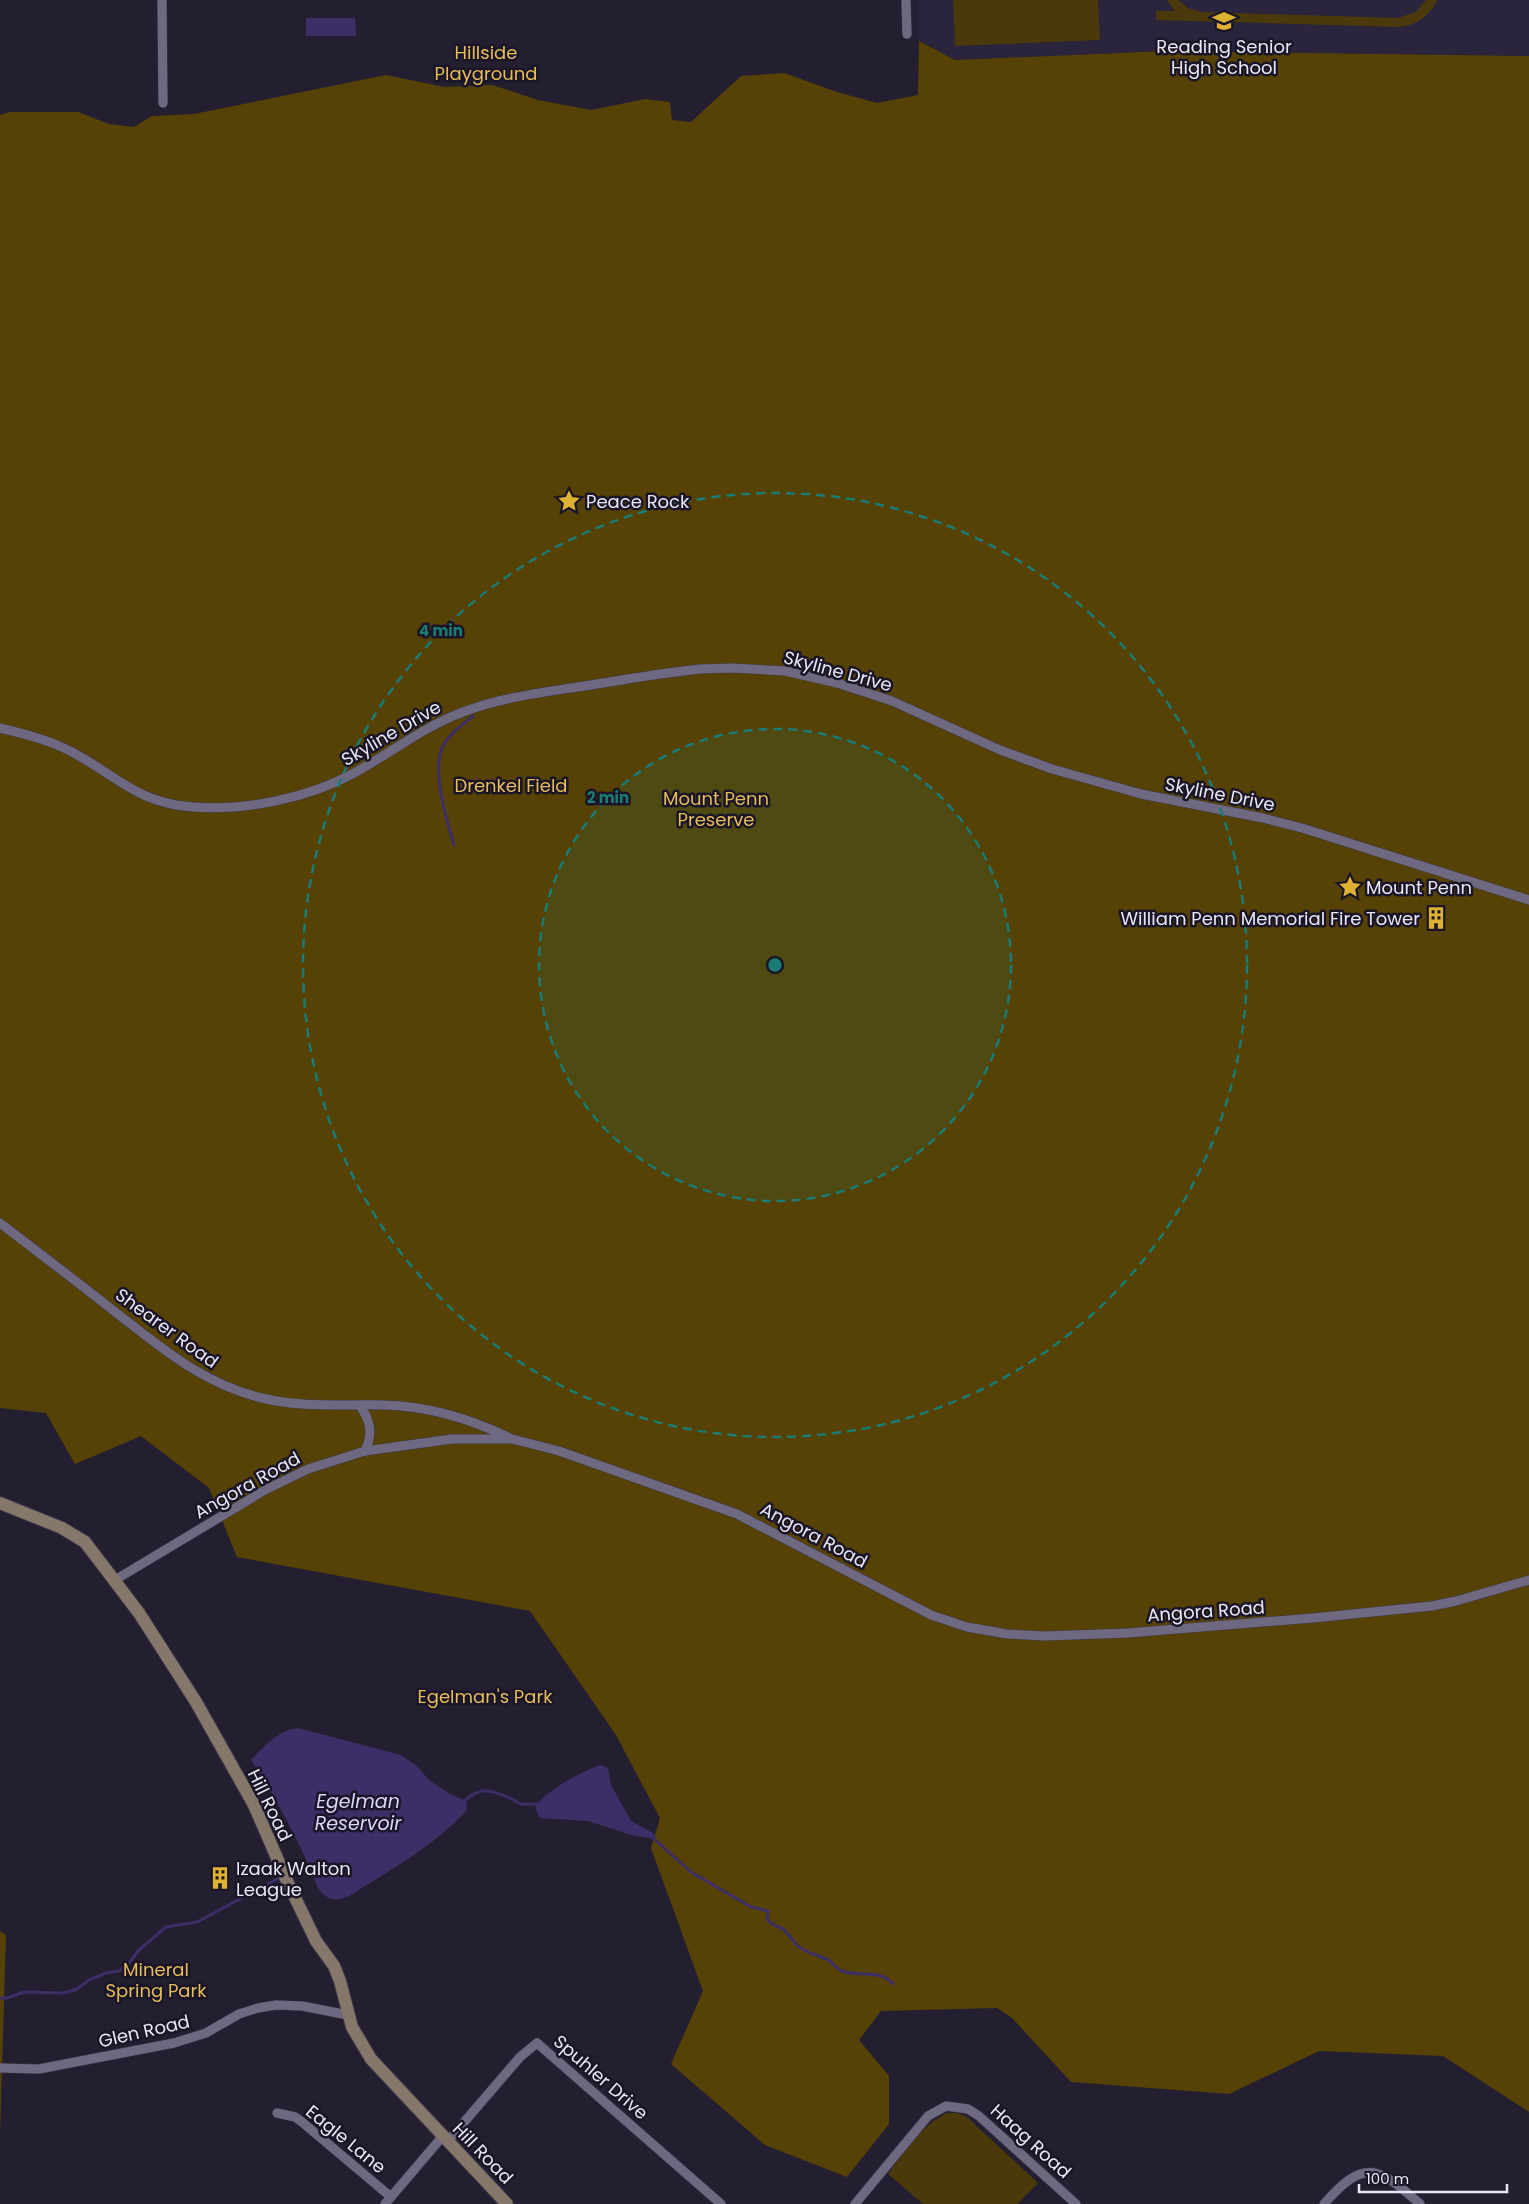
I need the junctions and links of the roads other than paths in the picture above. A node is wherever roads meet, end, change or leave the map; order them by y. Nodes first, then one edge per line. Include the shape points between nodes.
1 (162, 0) edge
2 (906, 0) edge
3 (907, 34) dead end
4 (163, 103) dead end
5 (0, 728) edge
6 (1529, 900) edge
7 (0, 1223) edge
8 (360, 1406) junction
9 (512, 1439) junction
10 (365, 1451) junction
11 (0, 1503) edge
12 (115, 1580) junction
13 (1529, 1580) edge
14 (348, 2015) junction
15 (0, 2068) edge
16 (277, 2113) dead end
17 (445, 2139) junction
18 (388, 2200) edge
19 (507, 2204) edge
20 (721, 2204) edge
21 (855, 2204) edge
22 (1076, 2204) edge
23 (1324, 2204) edge
24 (1420, 2204) edge

1 - 4 street
2 - 3 street
5 - 6 street, Skyline Drive via 40,738 70,751 145,796 193,807 227,807 282,799 334,783 449,718 507,699 700,669 785,671 892,701 1000,750 1052,769 1141,794 1302,828
7 - 8 street, Shearer Road via 178,1361 210,1380 243,1393 286,1403
8 - 9 street, Shearer Road via 412,1408 458,1416
8 - 10 street via 369,1423
9 - 10 street, Angora Road via 435,1440
9 - 13 street, Angora Road via 559,1451 737,1514 931,1615 967,1627 1007,1634 1128,1633 1432,1606
10 - 12 street, Angora Road via 324,1463 285,1480
11 - 12 street, Hill Road via 46,1520 85,1542
12 - 14 street, Hill Road via 196,1702 254,1805 316,1942 334,1966
14 - 15 street, Glen Road via 302,2006 276,2005 239,2014 206,2033 174,2043 39,2069
14 - 17 street, Hill Road via 371,2059
16 - 18 street, Eagle Lane via 302,2122
17 - 18 street
17 - 19 street, Hill Road
17 - 20 street, Spuhler Drive via 520,2057 537,2043
21 - 22 street, Haag Road via 928,2116 946,2106 968,2109 979,2116
23 - 24 street via 1349,2179 1374,2172 1389,2178

